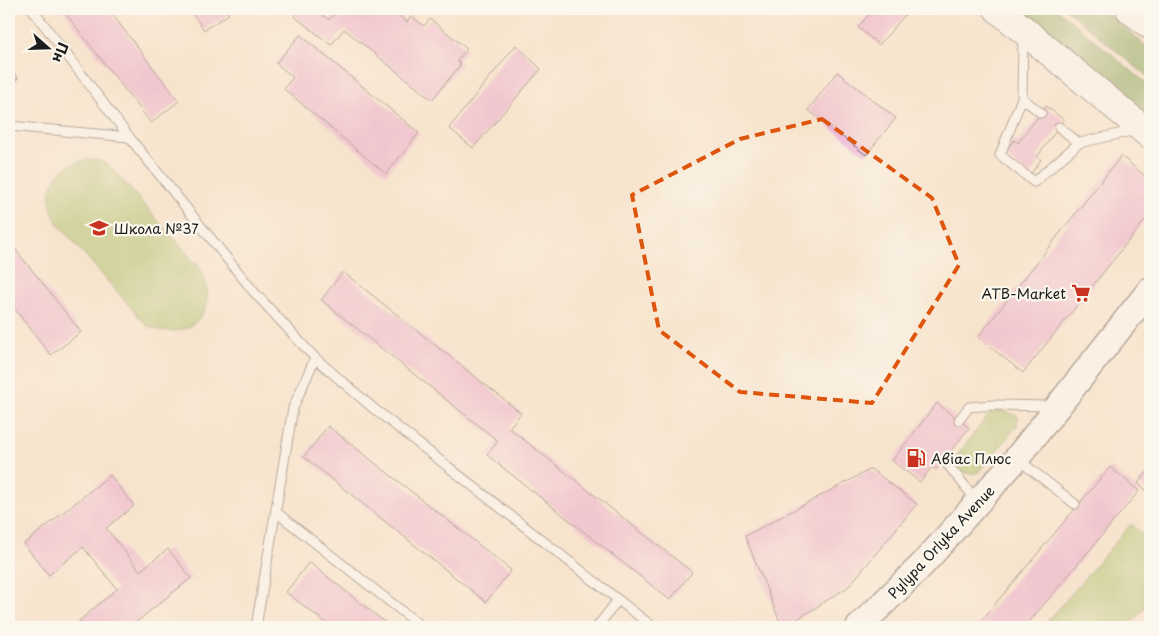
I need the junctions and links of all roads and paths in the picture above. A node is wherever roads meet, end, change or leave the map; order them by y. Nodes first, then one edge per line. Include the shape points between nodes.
1 (32, 9) edge
2 (998, 9) edge
3 (1130, 9) edge
4 (1150, 25) edge
5 (1023, 29) junction
6 (1022, 98) junction
7 (1041, 113) dead end
8 (9, 126) edge
9 (1059, 127) dead end
10 (1147, 132) edge
11 (129, 137) junction
12 (1079, 143) junction
13 (1150, 290) edge
14 (315, 358) junction
15 (1058, 406) junction
16 (959, 420) dead end
17 (1017, 458) junction
18 (944, 460) dead end
19 (978, 502) junction
20 (1075, 504) dead end
21 (276, 512) junction
22 (618, 600) junction
23 (866, 625) edge
24 (256, 627) edge
25 (422, 627) edge
26 (597, 627) edge
27 (653, 627) edge

1 - 11 lane
2 - 5 main road
3 - 4 main road
5 - 6 lane
5 - 10 main road
6 - 7 lane
6 - 12 lane via 1000,155 1027,177 1034,182
8 - 11 lane
9 - 12 lane
10 - 12 lane
11 - 14 lane via 254,292
13 - 15 main road, Pylypa Orlyka Avenue
14 - 21 lane via 293,408
14 - 22 lane via 373,408
15 - 16 lane via 969,407
15 - 17 main road, Pylypa Orlyka Avenue
17 - 19 main road, Pylypa Orlyka Avenue
17 - 20 lane
18 - 19 lane
19 - 23 main road, Pylypa Orlyka Avenue
21 - 24 lane
21 - 25 lane
22 - 26 lane
22 - 27 lane

